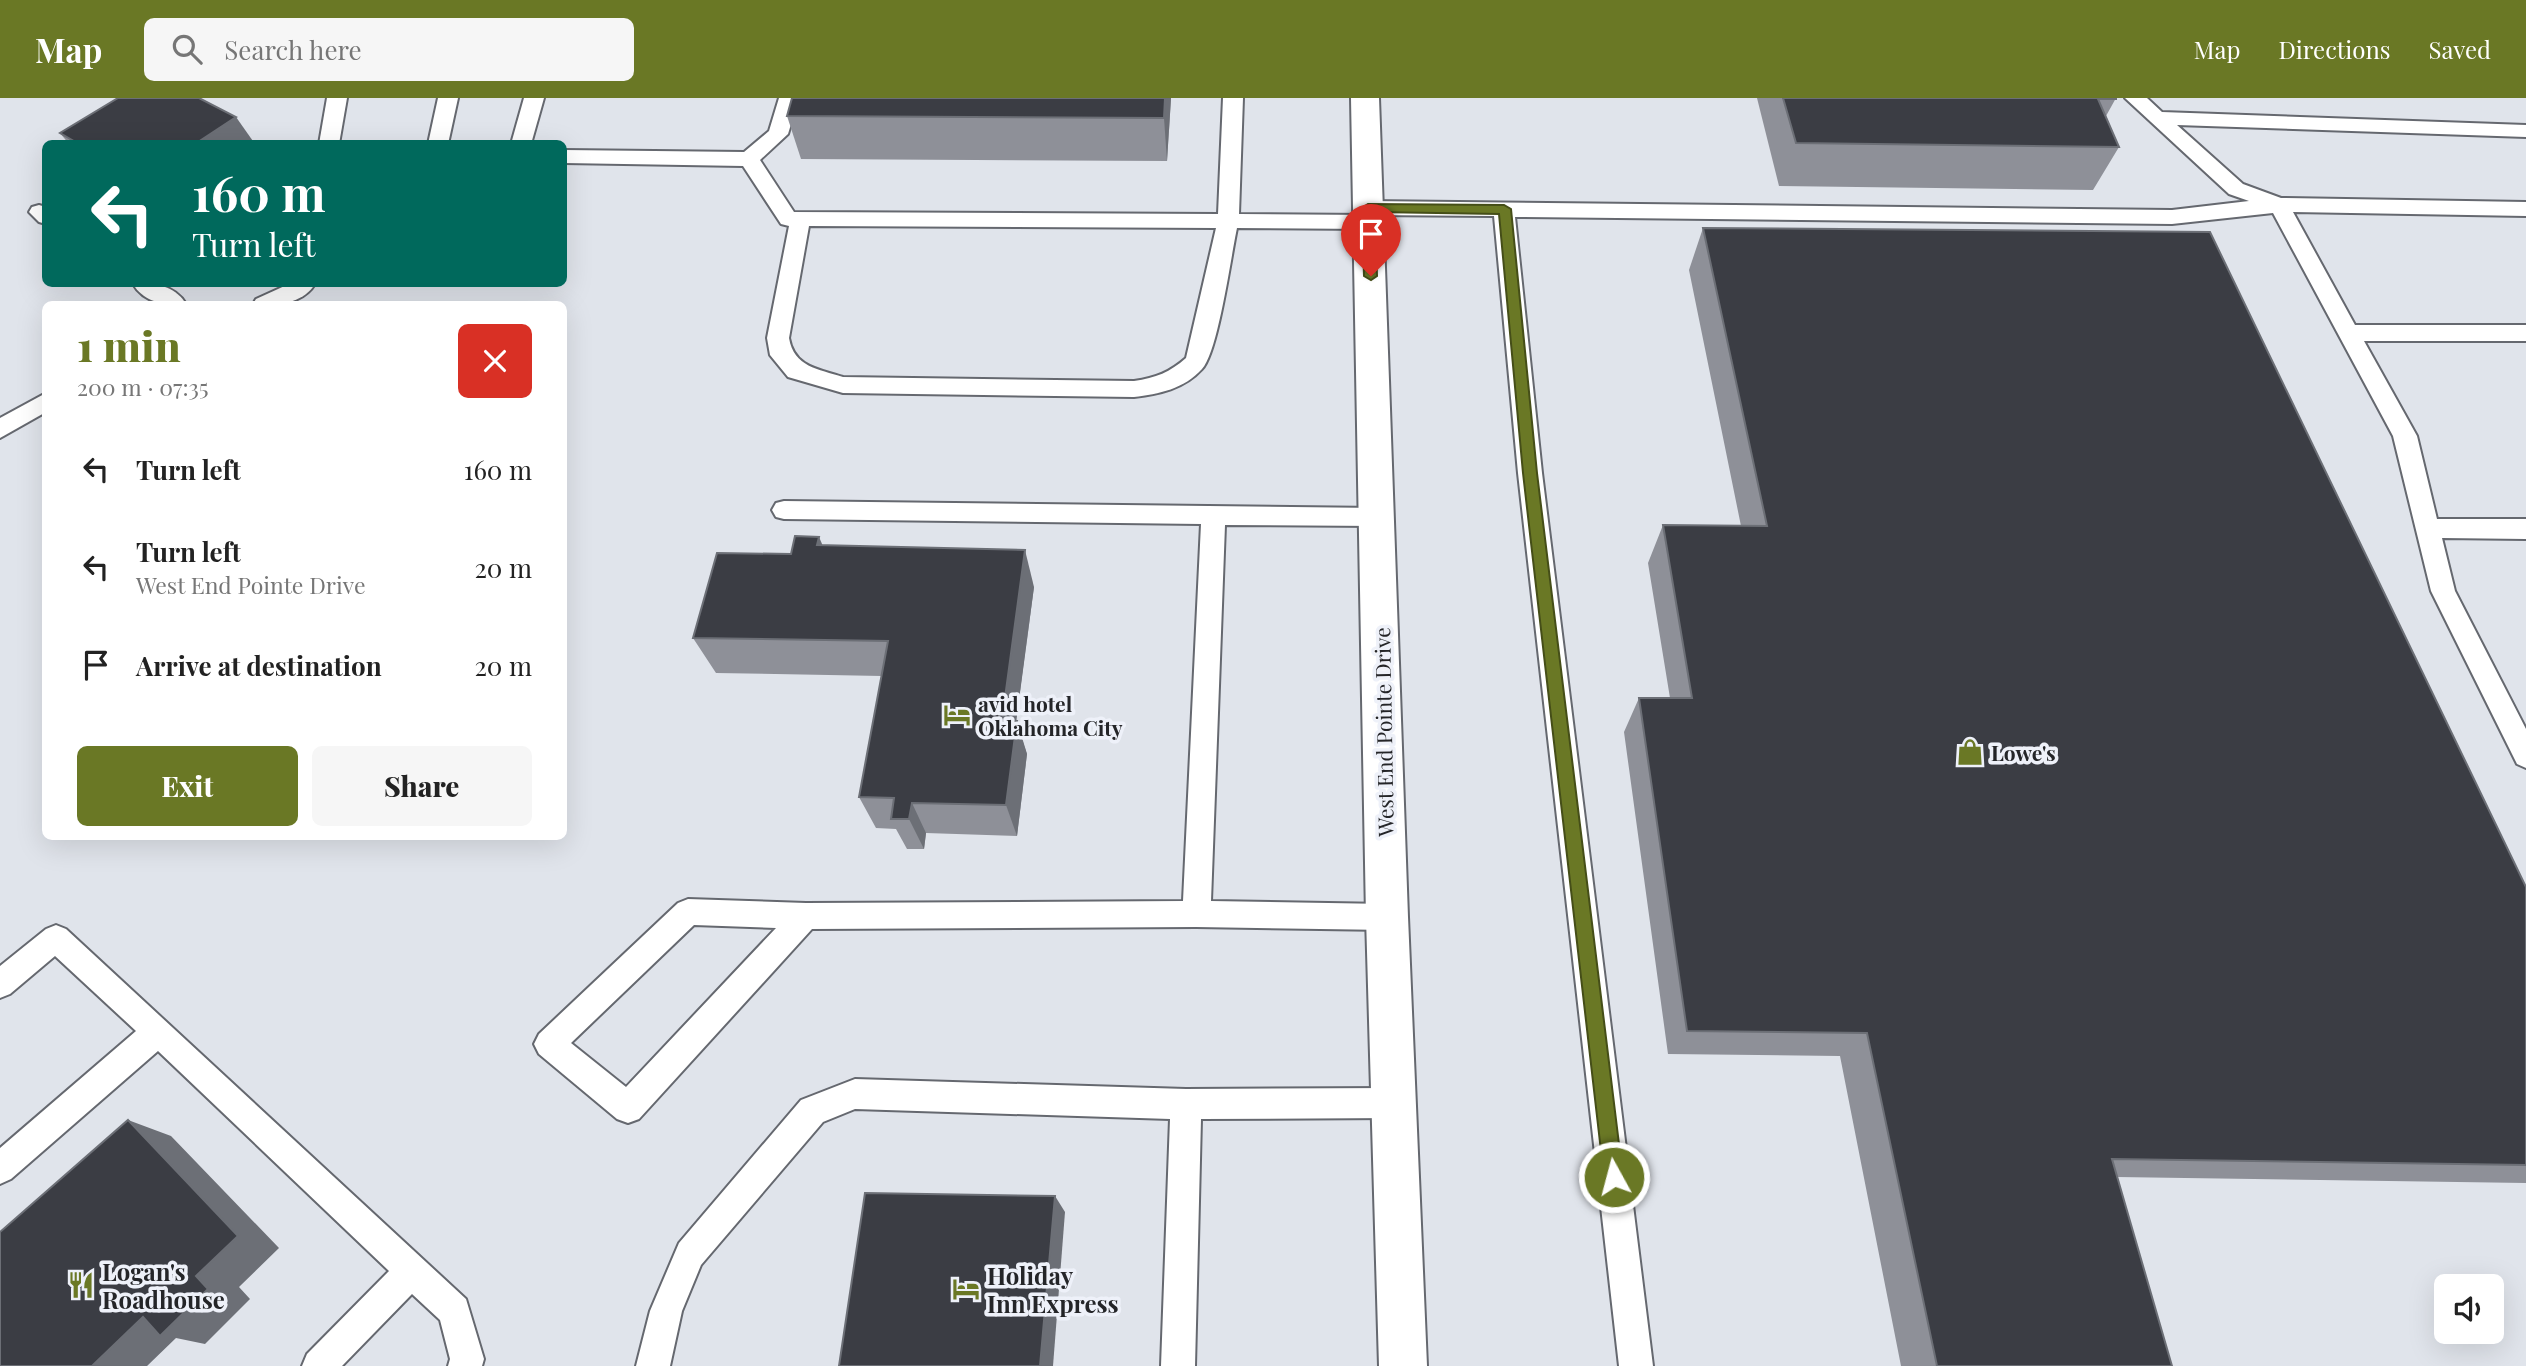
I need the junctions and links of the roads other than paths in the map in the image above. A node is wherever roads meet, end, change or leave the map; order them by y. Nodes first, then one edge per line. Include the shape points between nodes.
1 (337, 98) edge
2 (448, 98) edge
3 (534, 98) edge
4 (789, 98) edge
5 (1233, 98) edge
6 (1365, 98) edge
7 (2135, 98) edge
8 (2158, 118) junction
9 (2526, 131) edge
10 (330, 140) edge
11 (439, 140) edge
12 (522, 140) edge
13 (567, 157) edge
14 (749, 159) junction
15 (2278, 205) junction
16 (1504, 209) junction
17 (2526, 209) edge
18 (1369, 215) junction
19 (800, 220) junction
20 (1228, 222) junction
21 (155, 287) edge
22 (300, 287) edge
23 (172, 301) edge
24 (272, 301) edge
25 (2348, 333) junction
26 (2526, 333) edge
27 (42, 403) edge
28 (0, 429) edge
29 (783, 510) dead end
30 (1213, 514) junction
31 (1378, 517) junction
32 (2427, 528) junction
33 (2526, 529) edge
34 (2526, 756) edge
35 (1196, 914) junction
36 (806, 916) junction
37 (1387, 917) junction
38 (0, 984) edge
39 (158, 1031) junction
40 (1395, 1103) junction
41 (1186, 1104) junction
42 (0, 1168) edge
43 (413, 1270) junction
44 (319, 1366) edge
45 (465, 1366) edge
46 (653, 1366) edge
47 (1178, 1366) edge
48 (1402, 1366) edge
49 (1636, 1366) edge

1 - 10 lane
2 - 11 lane
3 - 12 lane
4 - 14 lane via 778,134
5 - 20 lane
6 - 18 street, West End Pointe Drive
7 - 8 lane
8 - 9 lane
8 - 15 lane via 2236,189
13 - 14 lane
14 - 19 lane via 788,219
15 - 16 lane via 2172,217
15 - 17 lane
15 - 25 lane
16 - 18 lane
16 - 49 lane via 1530,473
18 - 20 lane
18 - 31 street, West End Pointe Drive
19 - 20 lane
19 - 20 lane via 778,338 781,355 796,371 843,385 1134,389 1158,386 1196,362
21 - 23 lane
22 - 24 lane
25 - 26 lane
25 - 32 lane via 2404,436
27 - 28 lane
29 - 30 lane
30 - 31 lane
30 - 35 lane
31 - 37 street, West End Pointe Drive
32 - 33 lane
32 - 34 lane via 2443,590
35 - 36 lane
35 - 37 lane
36 - 36 lane via 628,1108 549,1044 688,912
37 - 40 street, West End Pointe Drive
38 - 39 lane via 56,937
39 - 42 lane
39 - 43 lane
40 - 41 lane
40 - 48 street, West End Pointe Drive
41 - 46 lane via 855,1094 812,1111 690,1254 666,1311
41 - 47 lane
43 - 44 lane
43 - 45 lane via 454,1311

